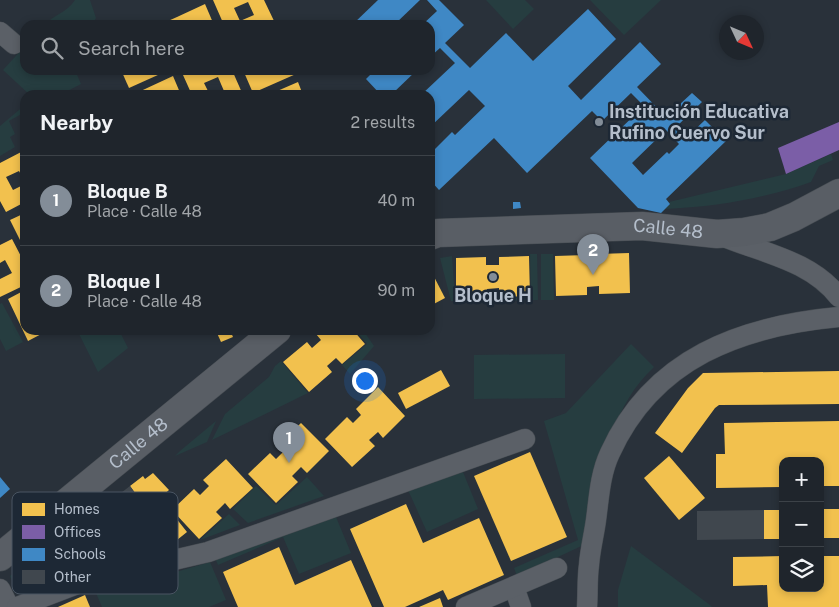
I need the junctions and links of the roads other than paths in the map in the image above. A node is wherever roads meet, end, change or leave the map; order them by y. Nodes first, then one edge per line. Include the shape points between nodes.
1 (839, 193) edge
2 (435, 234) edge
3 (718, 234) junction
4 (839, 297) edge
5 (839, 317) edge
6 (271, 335) edge
7 (526, 439) dead end
8 (79, 492) edge
9 (12, 547) edge
10 (0, 557) edge
11 (178, 559) edge
12 (557, 568) dead end
13 (514, 587) junction
14 (0, 589) edge
15 (51, 594) edge
16 (8, 607) edge
17 (17, 607) edge
18 (466, 607) edge
19 (521, 607) edge
20 (587, 607) edge

1 - 3 street, Calle 48 via 770,227
2 - 3 street, Calle 48 via 642,226
3 - 4 street via 793,262 814,274
5 - 20 street via 785,325 733,338 667,375 650,394 609,454 601,483 588,566
6 - 8 street, Calle 48
7 - 11 street via 208,552
9 - 10 street, Calle 48
12 - 13 street
13 - 18 street
13 - 19 street
14 - 16 street
15 - 17 street

